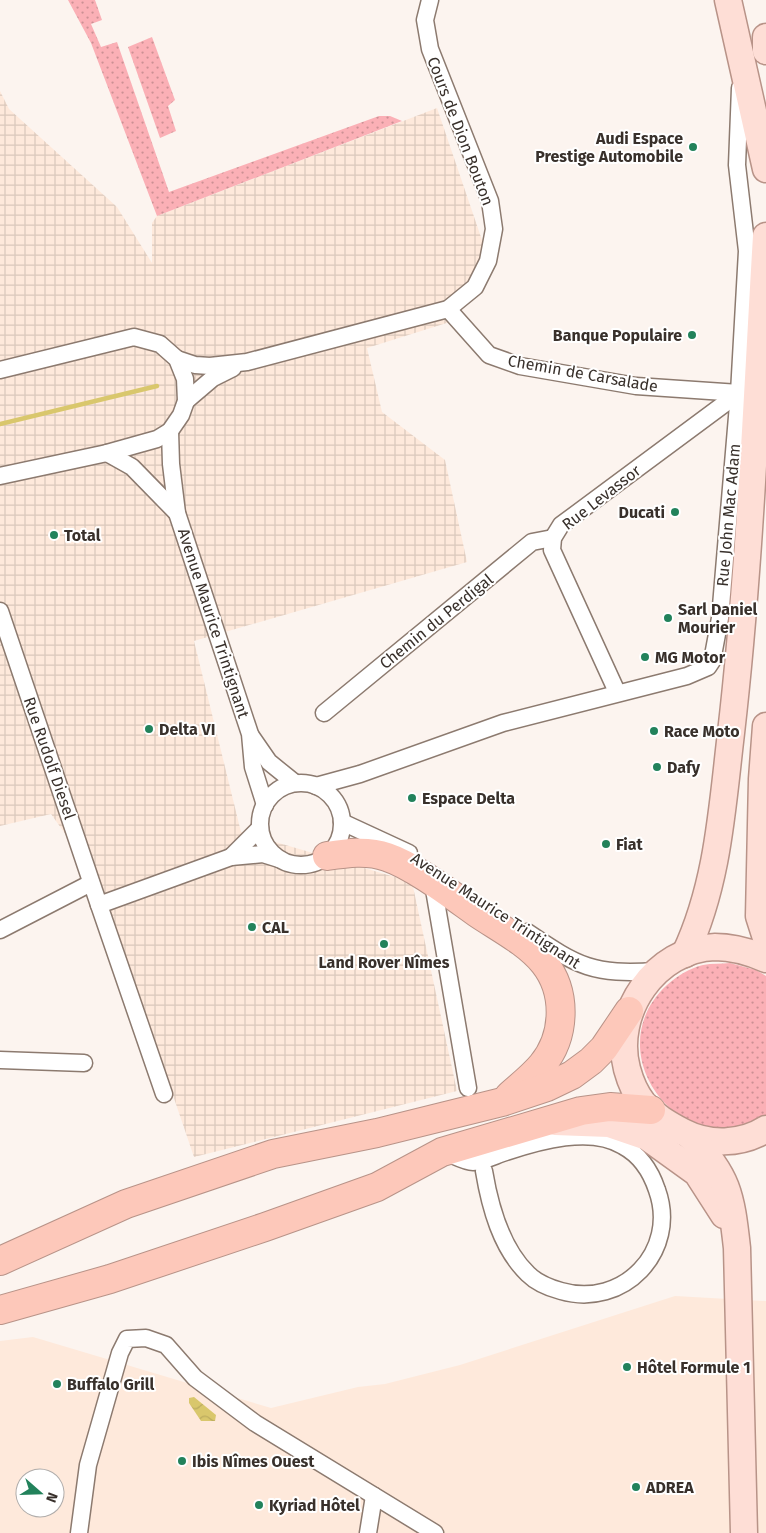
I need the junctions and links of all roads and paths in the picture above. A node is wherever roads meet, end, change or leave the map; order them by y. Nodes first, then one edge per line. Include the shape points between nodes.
1 (430, 0) edge
2 (728, 0) edge
3 (766, 36) edge
4 (766, 51) edge
5 (742, 59) junction
6 (766, 169) edge
7 (766, 236) edge
8 (448, 309) junction
9 (177, 359) junction
10 (247, 362) junction
11 (0, 370) edge
12 (739, 393) junction
13 (186, 401) junction
14 (170, 430) junction
15 (107, 453) junction
16 (1, 477) edge
17 (177, 513) junction
18 (553, 538) junction
19 (0, 611) edge
20 (617, 692) junction
21 (324, 713) dead end
22 (766, 726) edge
23 (250, 734) junction
24 (360, 774) junction
25 (295, 783) junction
26 (316, 786) junction
27 (764, 786) edge
28 (265, 805) junction
29 (338, 806) junction
30 (342, 822) junction
31 (260, 828) junction
32 (327, 856) junction
33 (231, 857) junction
34 (279, 859) junction
35 (431, 874) junction
36 (91, 883) junction
37 (99, 904) junction
38 (0, 930) edge
39 (766, 938) edge
40 (685, 954) junction
41 (766, 959) edge
42 (656, 971) junction
43 (629, 1011) junction
44 (0, 1060) edge
45 (84, 1062) dead end
46 (468, 1088) dead end
47 (164, 1094) dead end
48 (502, 1102) junction
49 (651, 1110) junction
50 (551, 1122) junction
51 (766, 1130) edge
52 (690, 1136) junction
53 (442, 1152) junction
54 (484, 1172) dead end
55 (735, 1227) junction
56 (0, 1261) edge
57 (0, 1310) edge
58 (374, 1496) junction
59 (79, 1533) edge
60 (368, 1533) edge
61 (435, 1533) edge
62 (744, 1533) edge

1 - 8 street, Cours de Dion Bouton via 425,20 430,49 490,201 494,228 488,262 475,287
2 - 5 main road
3 - 4 main road
5 - 6 main road
5 - 12 street, Rue John Mac Adam via 737,165 747,251
7 - 40 main road via 743,629 716,853 704,911
8 - 10 street, Cours de Dion Bouton
8 - 12 street, Chemin de Carsalade via 489,355 520,366 636,386
9 - 10 street, Cours de Dion Bouton via 210,366
9 - 11 street via 160,344 134,337
9 - 13 street via 185,379
10 - 13 street, Cours de Dion Bouton via 213,378
12 - 18 street, Rue Levassor via 561,525
12 - 20 street, Rue John Mac Adam via 720,618 712,661 708,667 687,676
13 - 14 street
14 - 15 street via 157,439
14 - 17 street, Avenue Maurice Trintignant
15 - 16 street
15 - 17 street, Avenue Maurice Trintignant via 132,467
17 - 23 street, Avenue Maurice Trintignant
18 - 20 street, Rue Levassor via 552,550
18 - 21 street, Chemin du Perdigal via 532,542
19 - 36 street, Rue Rudolf Diesel
20 - 24 street, Rue John Mac Adam via 503,723
22 - 27 main road
23 - 25 street, Avenue Maurice Trintignant via 269,762
23 - 28 street, Avenue Maurice Trintignant via 253,767
24 - 26 street, Rue John Mac Adam
24 - 29 street via 347,788
25 - 26 street
25 - 28 street via 272,794
26 - 29 street via 325,790
27 - 39 main road via 759,916
28 - 31 street
29 - 30 street
30 - 32 street via 340,835
30 - 35 street, Avenue Maurice Trintignant via 399,847
31 - 33 street
31 - 34 street via 269,850
32 - 34 street via 304,865
32 - 35 highway via 357,852 387,857
33 - 34 street via 263,854
33 - 37 street
35 - 42 street, Avenue Maurice Trintignant via 586,968 605,972
35 - 46 street
35 - 48 highway via 531,950 543,962 555,983 561,1015 554,1046 536,1072
36 - 37 street, Rue Rudolf Diesel
36 - 38 street
37 - 47 street, Rue Rudolf Diesel
40 - 41 main road via 714,947 748,951
40 - 42 main road
42 - 43 main road via 638,993
43 - 48 highway via 604,1048 572,1075
43 - 49 main road via 624,1057 631,1082 642,1102
44 - 45 street
48 - 56 highway via 273,1154 126,1204
49 - 50 highway via 610,1107
49 - 52 main road via 663,1122
50 - 53 highway
50 - 55 main road via 609,1124 647,1137 697,1173
51 - 52 main road via 736,1141 713,1142
52 - 55 main road via 723,1176
53 - 54 street via 473,1162 532,1143 578,1135 622,1145 639,1158 653,1177 661,1200 662,1230 654,1252 640,1272 619,1288 594,1294 571,1294 549,1288 528,1275 511,1255 490,1204
53 - 57 highway via 377,1186 257,1230 110,1279
55 - 62 main road
58 - 59 street via 254,1423 194,1378 166,1345 146,1338 126,1339 88,1465
58 - 60 street
58 - 61 street

